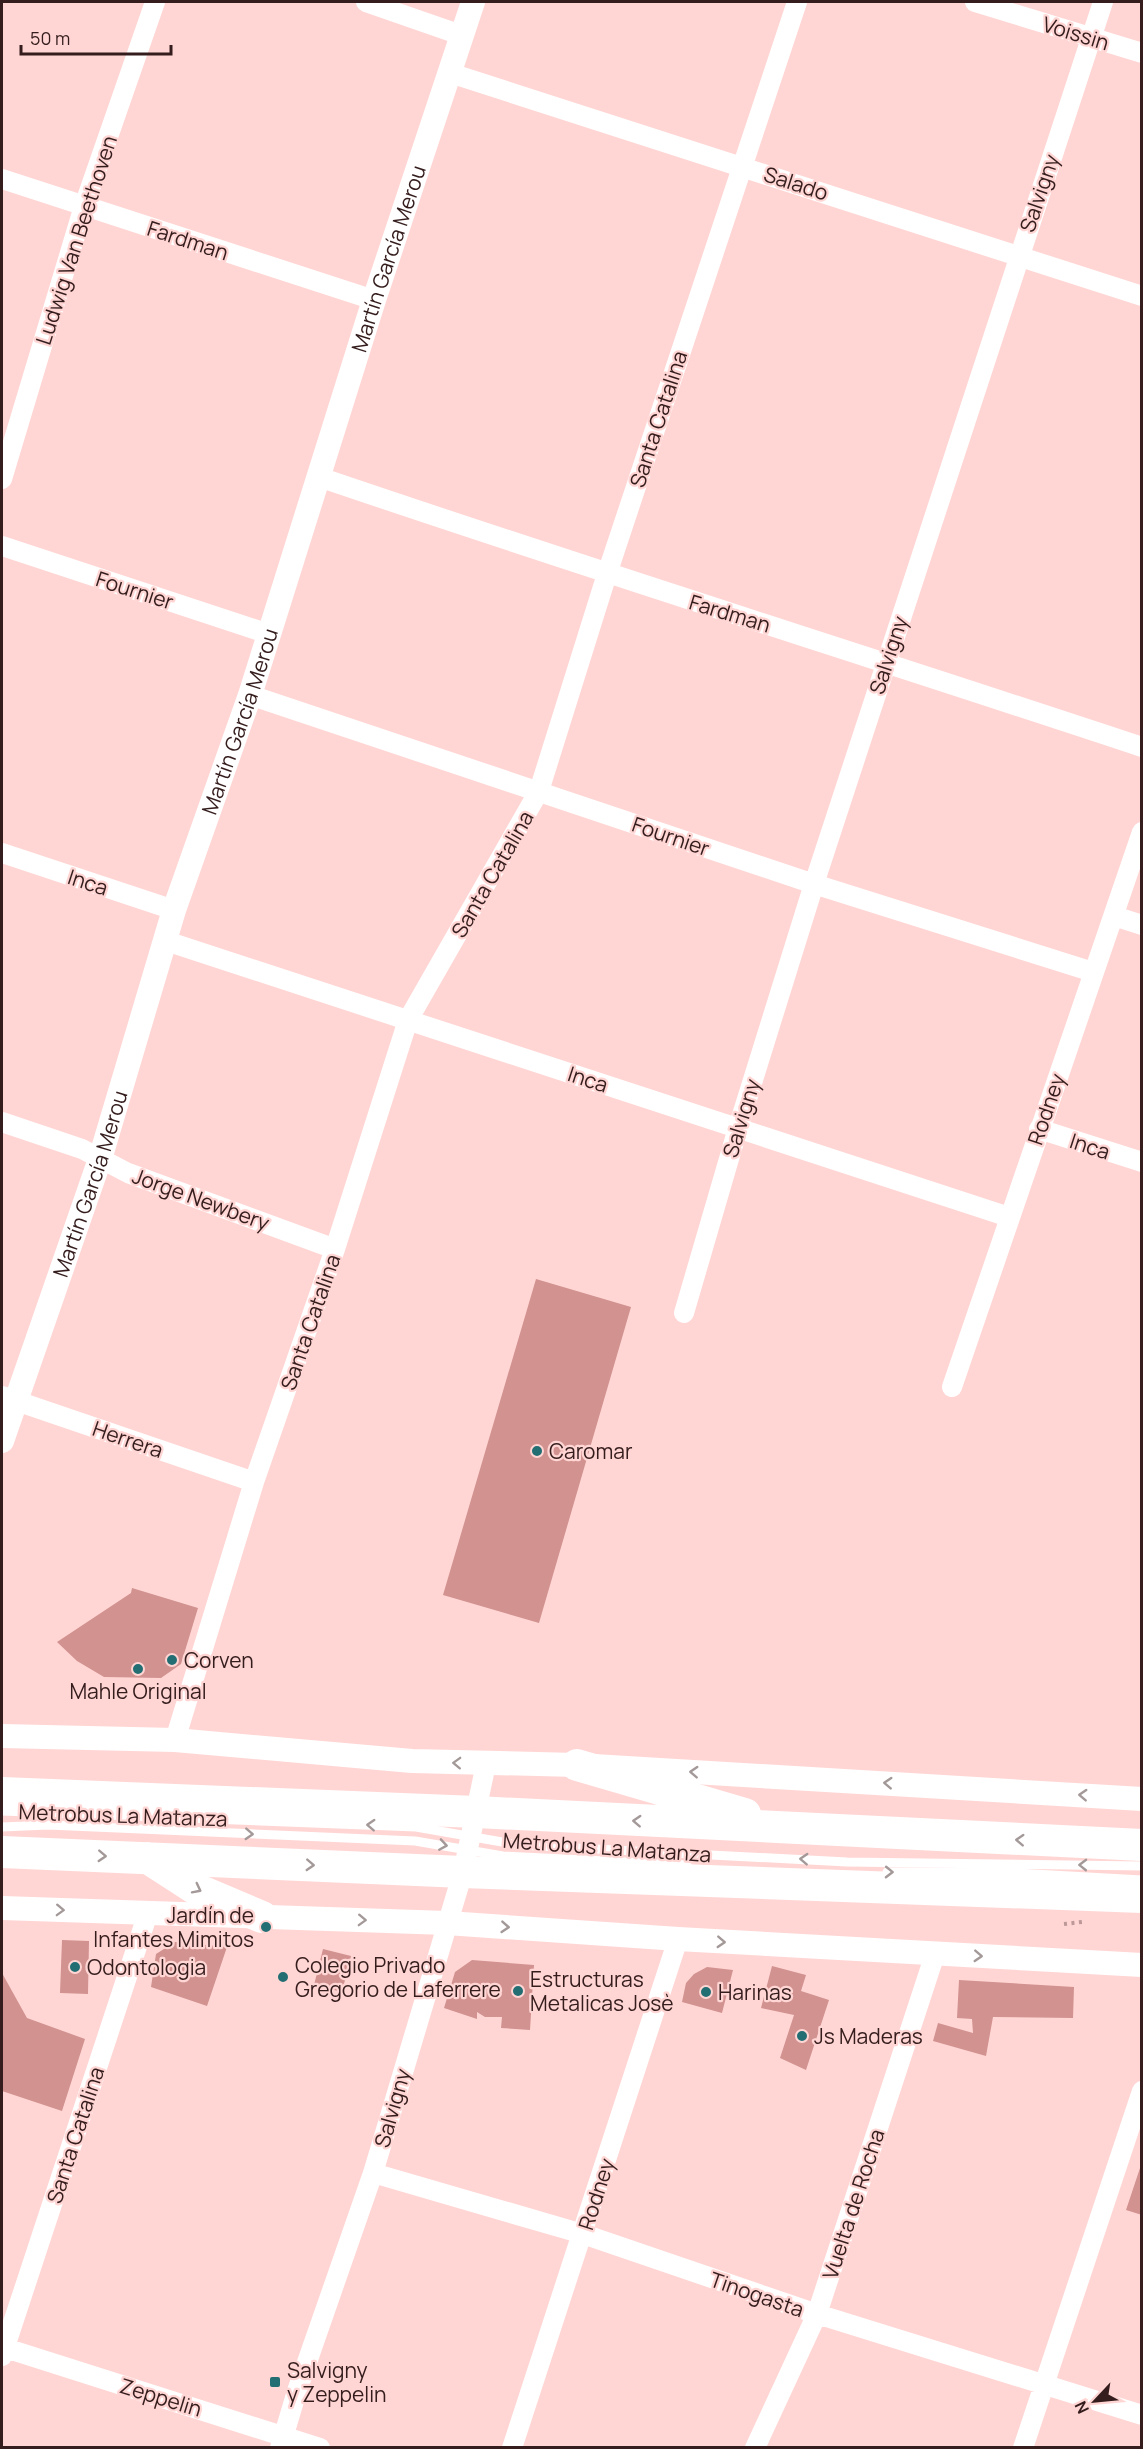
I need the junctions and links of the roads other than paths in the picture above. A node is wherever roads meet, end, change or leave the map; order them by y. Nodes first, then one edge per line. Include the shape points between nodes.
1 (155, 2) edge
2 (366, 2) edge
3 (472, 2) edge
4 (797, 2) edge
5 (975, 2) edge
6 (1103, 2) edge
7 (461, 35) junction
8 (1092, 37) junction
9 (1142, 53) edge
10 (450, 73) junction
11 (742, 166) junction
12 (2, 179) edge
13 (84, 206) junction
14 (1018, 256) junction
15 (1142, 296) edge
16 (374, 300) junction
17 (319, 477) junction
18 (2, 479) edge
19 (2, 546) edge
20 (607, 574) junction
21 (269, 634) junction
22 (886, 662) junction
23 (250, 695) junction
24 (1142, 747) edge
25 (539, 791) junction
26 (1142, 832) edge
27 (2, 853) edge
28 (814, 884) junction
29 (174, 910) junction
30 (1114, 916) junction
31 (1142, 925) edge
32 (166, 941) junction
33 (1093, 972) junction
34 (408, 1020) junction
35 (2, 1122) edge
36 (738, 1128) junction
37 (1039, 1129) junction
38 (100, 1159) junction
39 (1142, 1162) edge
40 (1009, 1217) junction
41 (335, 1249) junction
42 (684, 1312) dead end
43 (952, 1387) dead end
44 (8, 1398) edge
45 (2, 1441) edge
46 (254, 1482) junction
47 (2, 1736) edge
48 (175, 1740) junction
49 (486, 1764) junction
50 (577, 1765) junction
51 (2, 1793) edge
52 (1142, 1799) edge
53 (2, 1811) edge
54 (2, 1827) edge
55 (798, 1829) junction
56 (469, 1842) junction
57 (1142, 1845) edge
58 (2, 1851) edge
59 (147, 1858) junction
60 (1142, 1866) edge
61 (924, 1873) junction
62 (1142, 1880) edge
63 (1142, 1896) edge
64 (2, 1908) edge
65 (148, 1913) junction
66 (262, 1917) junction
67 (447, 1923) junction
68 (678, 1939) junction
69 (935, 1954) junction
70 (1142, 1965) edge
71 (1142, 2091) edge
72 (373, 2173) junction
73 (583, 2234) junction
74 (817, 2314) junction
75 (2, 2351) edge
76 (1045, 2384) junction
77 (1142, 2415) edge
78 (282, 2441) edge
79 (320, 2448) edge
80 (512, 2448) edge
81 (755, 2448) edge
82 (1023, 2448) edge

1 - 13 street, Ludwig Van Beethoven
2 - 7 street
3 - 7 street, Martín García Merou
4 - 11 street, Santa Catalina
5 - 8 street, Voissin
6 - 8 street, Salvigny
7 - 10 street, Martín García Merou
8 - 9 street, Voissin
8 - 14 street, Salvigny
10 - 11 street, Salado
10 - 16 street, Martín García Merou
11 - 14 street, Salado
11 - 20 street, Santa Catalina
12 - 13 street, Fardman
13 - 16 street, Fardman
13 - 18 street, Ludwig Van Beethoven
14 - 15 street, Salado
14 - 22 street, Salvigny
16 - 17 street, Martín García Merou
17 - 20 street, Fardman
17 - 21 street, Martín García Merou
19 - 21 street, Fournier
20 - 22 street, Fardman
20 - 25 street, Santa Catalina
21 - 23 street, Martín García Merou
22 - 24 street, Fardman
22 - 28 street, Salvigny
23 - 25 street, Fournier
23 - 29 street, Martín García Merou
25 - 28 street, Fournier
25 - 34 street, Santa Catalina
26 - 30 street, Rodney
27 - 29 street, Inca
28 - 33 street, Fournier
28 - 36 street, Salvigny
29 - 32 street, Martín García Merou
30 - 31 street
30 - 33 street, Rodney
32 - 34 street, Inca
32 - 38 street, Martín García Merou
33 - 37 street, Rodney
34 - 36 street, Inca
34 - 41 street, Santa Catalina
35 - 38 street, Jorge Newbery
36 - 40 street, Inca
36 - 42 street, Salvigny
37 - 39 street, Inca
37 - 40 street, Rodney
38 - 41 street, Jorge Newbery via 128,1173
38 - 44 street, Martín García Merou
40 - 43 street, Rodney
41 - 46 street, Santa Catalina
44 - 45 street, Martín García Merou
44 - 46 street, Herrera
46 - 48 street, Santa Catalina
47 - 48 street
49 -> 48 street
49 - 50 street
49 - 56 street, Salvigny
52 -> 50 street
50 - 55 highway
51 - 56 highway
56 -> 53 lane, Metrobus La Matanza via 417,1827
54 -> 56 lane, Metrobus La Matanza via 48,1825
55 -> 56 highway
57 -> 55 highway
59 -> 56 highway
60 -> 56 lane, Metrobus La Matanza via 847,1862
56 -> 61 lane, Metrobus La Matanza via 503,1856
56 - 63 highway
56 - 67 street, Salvigny
58 -> 59 highway
59 -> 66 highway via 196,1889
61 - 62 lane, Metrobus La Matanza
61 - 63 lane, Metrobus La Matanza
64 -> 65 street
65 - 66 street
65 - 75 street, Santa Catalina
66 -> 67 street
67 -> 68 street
67 - 72 street, Salvigny
68 -> 69 street
68 - 73 street, Rodney
69 -> 70 street
69 - 74 street, Vuelta de Rocha
71 - 76 street
72 - 73 street, Tinogasta
72 - 78 street, Salvigny
73 - 74 street, Tinogasta
73 - 80 street, Rodney
74 - 76 street, Tinogasta
74 - 81 street, Vuelta de Rocha
75 - 78 street, Zeppelin
76 - 77 street, Tinogasta
76 - 82 street
78 - 79 street, Zeppelin

